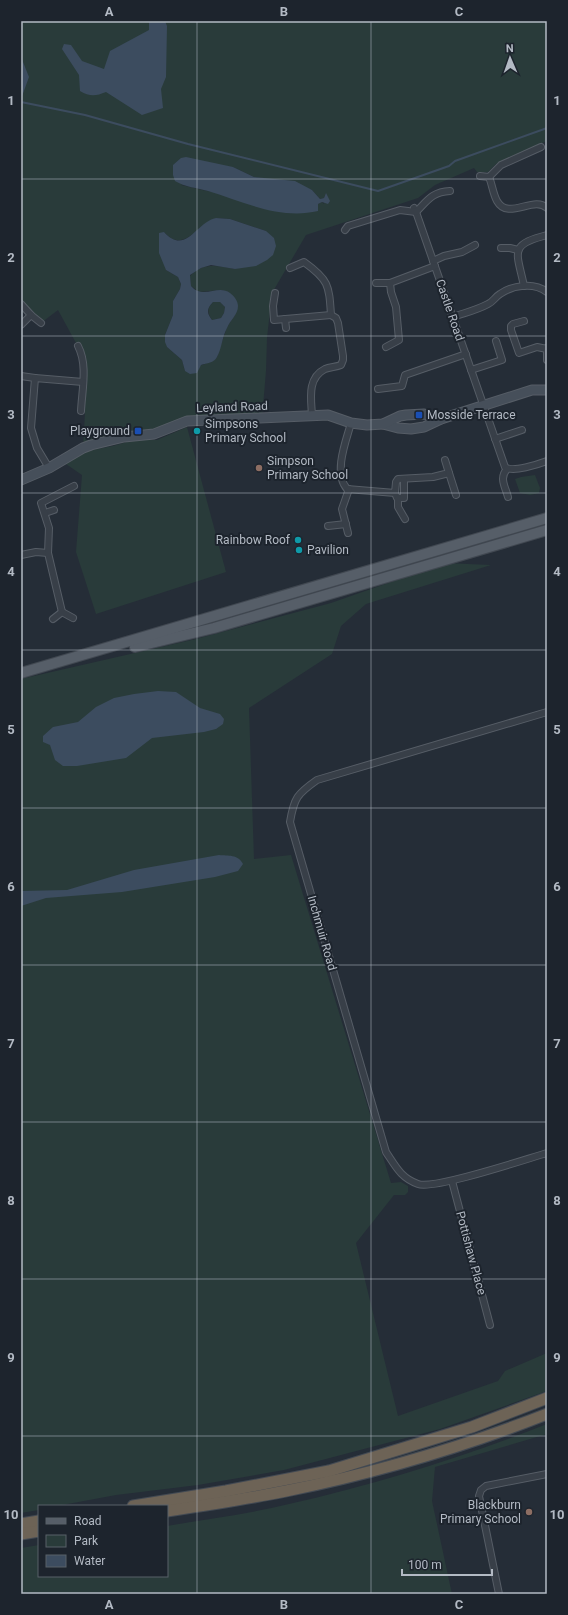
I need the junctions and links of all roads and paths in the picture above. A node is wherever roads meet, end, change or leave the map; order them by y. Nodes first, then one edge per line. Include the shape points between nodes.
1 (541, 147) dead end
2 (480, 176) dead end
3 (489, 177) junction
4 (450, 191) dead end
5 (547, 208) edge
6 (415, 210) junction
7 (345, 230) dead end
8 (547, 235) edge
9 (475, 245) dead end
10 (501, 248) dead end
11 (518, 250) junction
12 (434, 264) junction
13 (290, 268) dead end
14 (376, 283) dead end
15 (390, 283) junction
16 (524, 286) junction
17 (547, 292) edge
18 (275, 293) dead end
19 (21, 304) edge
20 (31, 315) junction
21 (331, 315) junction
22 (453, 317) junction
23 (285, 319) junction
24 (524, 320) dead end
25 (41, 323) dead end
26 (21, 325) edge
27 (286, 328) dead end
28 (496, 341) dead end
29 (78, 346) dead end
30 (386, 347) dead end
31 (547, 348) edge
32 (466, 354) junction
33 (547, 360) edge
34 (471, 370) junction
35 (21, 376) edge
36 (35, 378) junction
37 (82, 382) junction
38 (378, 389) dead end
39 (547, 390) edge
40 (484, 406) junction
41 (81, 411) dead end
42 (312, 416) junction
43 (441, 419) junction
44 (351, 423) junction
45 (383, 424) junction
46 (522, 430) dead end
47 (495, 440) junction
48 (445, 460) dead end
49 (547, 461) edge
50 (49, 468) junction
51 (508, 469) junction
52 (449, 473) junction
53 (404, 479) junction
54 (21, 480) edge
55 (74, 486) dead end
56 (349, 490) junction
57 (456, 495) dead end
58 (397, 496) junction
59 (508, 497) dead end
60 (54, 510) dead end
61 (45, 513) junction
62 (547, 518) edge
63 (405, 519) dead end
64 (346, 524) junction
65 (328, 526) dead end
66 (547, 530) edge
67 (348, 534) dead end
68 (48, 553) junction
69 (21, 555) edge
70 (62, 612) junction
71 (72, 618) dead end
72 (53, 619) dead end
73 (64, 662) junction
74 (21, 673) edge
75 (547, 712) edge
76 (547, 1153) edge
77 (452, 1181) junction
78 (490, 1325) dead end
79 (547, 1398) edge
80 (547, 1414) edge
81 (547, 1474) edge
82 (139, 1505) edge
83 (168, 1511) edge
84 (38, 1521) edge
85 (21, 1524) edge
86 (38, 1531) edge
87 (21, 1534) edge
88 (499, 1594) edge

1 - 3 street via 501,165
2 - 3 street
3 - 5 street via 497,202 501,206 512,209 540,204
4 - 6 street via 430,197
6 - 7 street via 400,210 348,226
6 - 12 street, Castle Road
8 - 11 street via 525,242
9 - 12 street, Castle Road via 462,252 444,256
10 - 11 street
11 - 16 street
12 - 15 street, Castle Road
12 - 22 street, Castle Road
13 - 21 street via 304,262 326,281 330,290
14 - 15 street, Castle Road
15 - 30 street via 396,307 399,340
16 - 17 street via 533,285
16 - 22 street via 504,291 488,305
18 - 23 street via 274,320
19 - 20 street
20 - 25 street
20 - 26 street
21 - 23 street
21 - 42 street via 337,320 343,360 341,365 325,369 312,384
22 - 32 street, Castle Road
23 - 27 street
24 - 31 street via 511,326 519,353 537,347
28 - 34 street via 502,360
29 - 37 street via 84,362
31 - 33 street
32 - 34 street, Castle Road
32 - 38 street, Castle Road via 405,375 402,386
34 - 40 street, Castle Road
35 - 36 street
36 - 37 street
36 - 50 street via 32,435
37 - 41 street
39 - 40 street, Leyland Road via 532,390
40 - 43 street, Leyland Road
40 - 47 street, Castle Road
42 - 44 street, Leyland Road via 330,415
42 - 50 street, Leyland Road via 187,421 154,434 91,444
43 - 45 street, Leyland Road via 424,427 411,429
43 - 45 street, Leyland Road via 424,414 406,415
44 - 45 street, Leyland Road
44 - 56 street via 342,454 341,471 343,482
46 - 47 street
47 - 51 street, Castle Road via 503,463
48 - 52 street
49 - 51 street
50 - 54 street, Leyland Road
51 - 59 street via 502,478
52 - 53 street
52 - 57 street
53 - 58 street via 397,481
53 - 58 street via 404,497
55 - 61 street via 41,503
56 - 58 street
56 - 64 street via 342,509
58 - 63 street via 396,510
60 - 61 street
61 - 68 street via 50,535
62 - 73 main road
64 - 65 street
64 - 67 street
66 - 73 main road via 214,628
68 - 69 street
68 - 70 street
70 - 71 street
70 - 72 street
73 - 74 main road
75 - 77 street, Inchmuir Road via 317,780 298,794 293,806 290,822 295,842 386,1152 401,1175 420,1185
76 - 77 street, Inchmuir Road
77 - 78 street, Pottishaw Place
79 - 82 highway via 472,1427 329,1471
80 - 83 highway via 414,1459 362,1473 286,1491
81 - 88 street via 486,1486 478,1496
84 - 85 highway
86 - 87 highway

